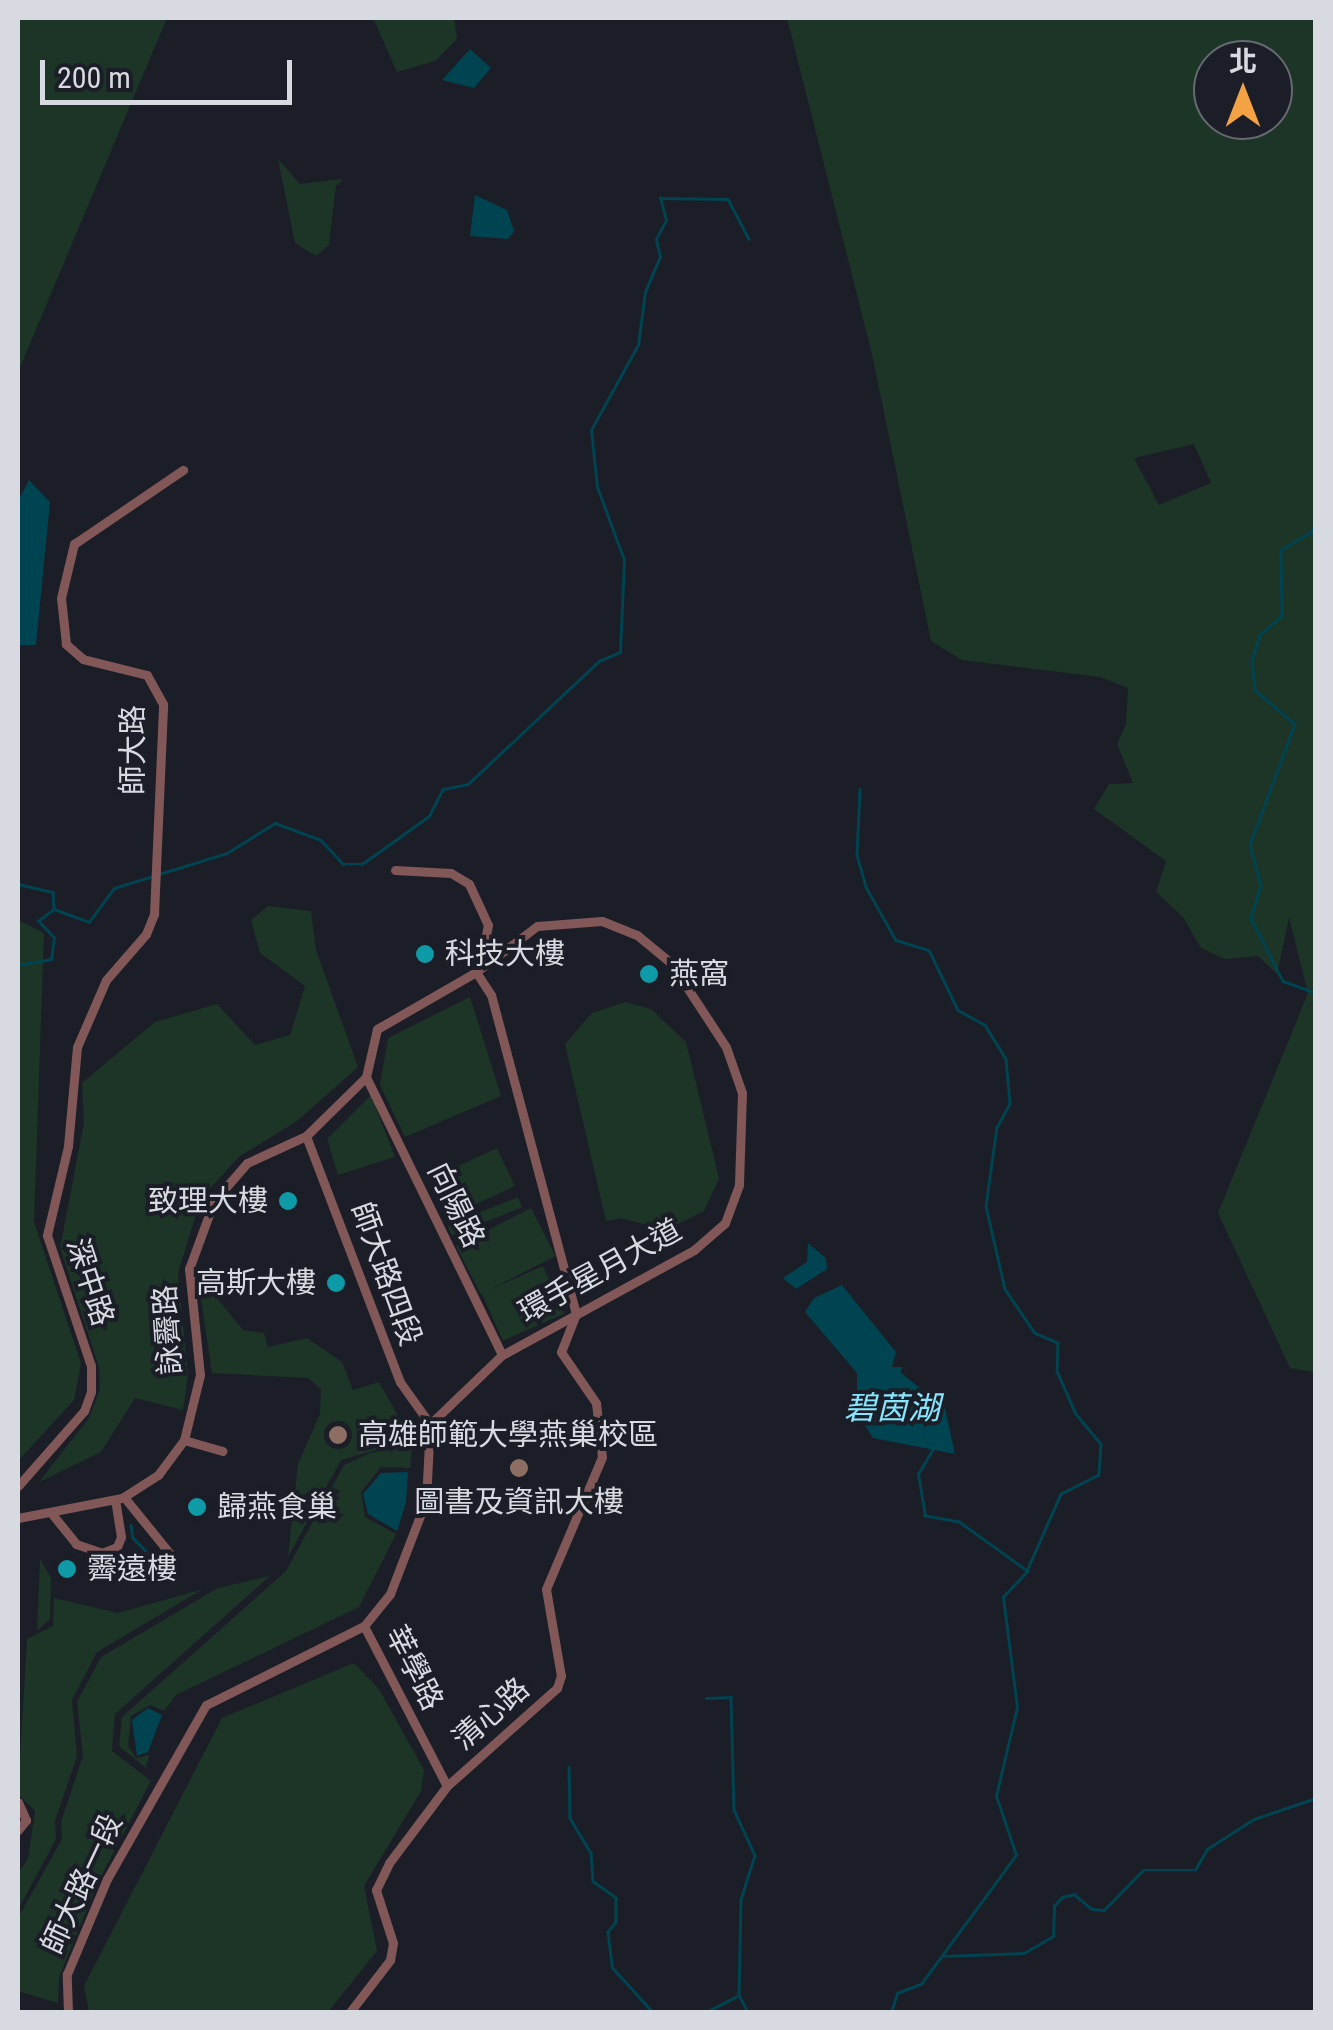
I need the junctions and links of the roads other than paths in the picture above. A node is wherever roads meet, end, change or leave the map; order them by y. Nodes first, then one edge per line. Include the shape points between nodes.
1 (183, 470) dead end
2 (395, 870) dead end
3 (476, 972) junction
4 (70, 1068) joint
5 (366, 1077) junction
6 (306, 1136) junction
7 (576, 1314) junction
8 (502, 1354) junction
9 (430, 1424) junction
10 (184, 1440) junction
11 (222, 1451) dead end
12 (18, 1486) edge
13 (120, 1499) junction
14 (52, 1514) junction
15 (18, 1518) edge
16 (171, 1555) dead end
17 (364, 1626) junction
18 (447, 1786) junction
19 (18, 1802) edge
20 (18, 1830) edge
21 (68, 2012) edge
22 (350, 2012) edge

1 - 4 street, 師大路 via 74,544 61,598 66,644 83,660 147,676 163,704 154,914 146,934 106,980
2 - 3 street via 450,873 469,884 488,925 485,959
3 - 5 street, 環手星月大道 via 377,1029
3 - 7 street, 清心路 via 490,995
3 - 7 street, 環手星月大道 via 537,926 602,921 637,935 671,964 726,1046 742,1093 739,1185 726,1222 694,1250
4 - 12 street, 深中路 via 68,1146 48,1235 91,1366 91,1392 84,1411
5 - 6 street
5 - 8 street, 向陽路
6 - 9 street, 師大路四段 via 400,1382
6 - 10 street, 詠霽路 via 247,1163 214,1201 189,1269 200,1375
7 - 8 street, 環手星月大道
7 - 18 street, 清心路 via 561,1352 596,1404 602,1456 546,1589 561,1676 532,1713
8 - 9 street, 環手星月大道
9 - 17 street via 420,1519 390,1594
10 - 11 street
10 - 13 street, 詠霽路 via 158,1475
13 - 14 street, 詠霽路
13 - 14 street via 117,1547 102,1552 76,1544
13 - 16 street
14 - 15 street, 詠霽路
17 - 18 street, 莘學路
17 - 21 street, 師大路一段 via 206,1705 107,1880 67,1974
18 - 22 street, 清心路 via 376,1890 393,1944 390,1960
19 - 20 street via 26,1820

